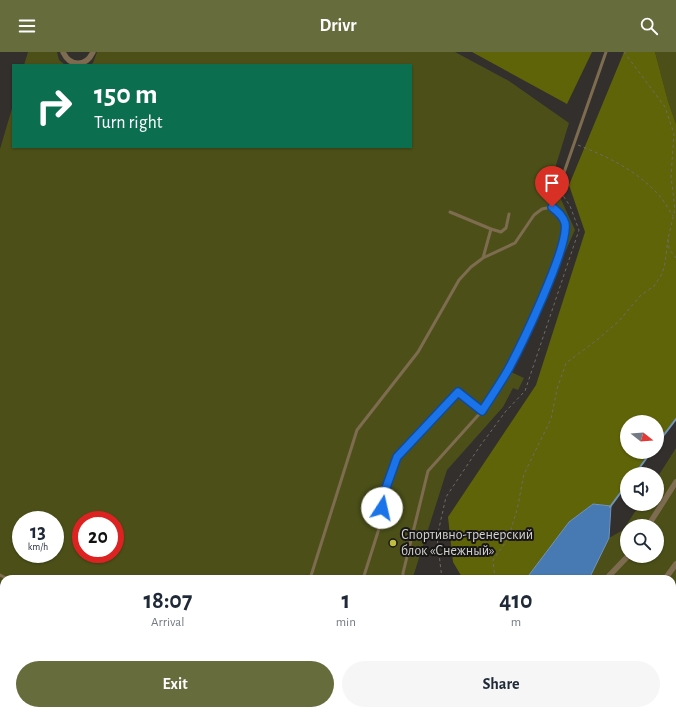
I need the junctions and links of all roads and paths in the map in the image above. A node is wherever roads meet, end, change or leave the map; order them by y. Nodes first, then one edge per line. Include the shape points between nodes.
1 (63, 52) edge
2 (93, 52) edge
3 (606, 52) edge
4 (624, 52) edge
5 (574, 143) junction
6 (558, 187) junction
7 (552, 207) junction
8 (450, 212) dead end
9 (509, 214) dead end
10 (673, 216) junction
11 (491, 229) junction
12 (668, 239) junction
13 (483, 258) junction
14 (676, 258) edge
15 (482, 411) junction
16 (676, 482) edge
17 (652, 519) edge
18 (621, 563) edge
19 (676, 564) edge
20 (311, 575) edge
21 (364, 575) edge
22 (403, 575) edge
23 (442, 575) edge
24 (495, 575) edge
25 (610, 575) edge
26 (668, 575) edge

1 - 2 street via 70,62 79,64 87,61
3 - 5 lane
4 - 10 path via 665,107 674,134 671,176 675,209
5 - 6 lane
5 - 10 path via 611,158 633,173 657,193
6 - 7 lane
6 - 23 path via 570,206 579,230 525,390 484,440 446,497 437,537
7 - 13 lane via 542,209 534,215 515,243
7 - 15 lane via 560,213 565,223 563,244 548,284 508,370
8 - 11 lane
9 - 11 lane via 506,228 501,232
10 - 12 path
11 - 13 lane
12 - 14 path via 669,249
12 - 24 path via 662,274 654,286 640,296 619,321 566,363 551,419 524,474 508,539 493,560
13 - 20 lane via 459,280 418,352 357,430
15 - 21 lane via 458,392 397,457 382,499 383,516
15 - 22 lane via 428,471
16 - 17 street
18 - 25 street
19 - 26 street

